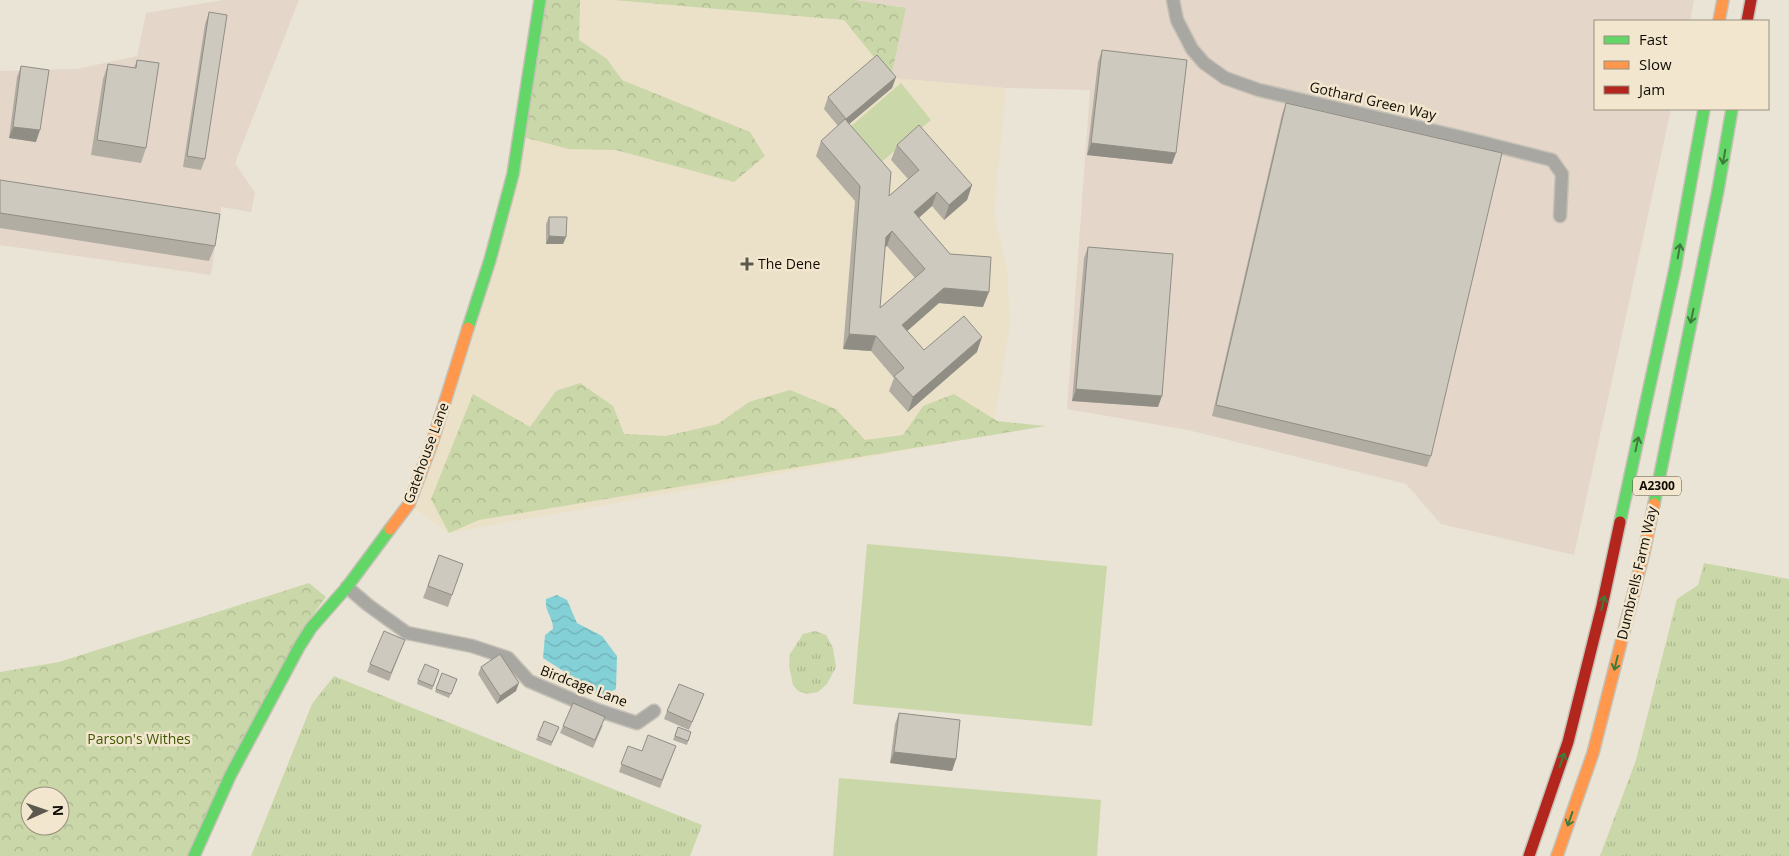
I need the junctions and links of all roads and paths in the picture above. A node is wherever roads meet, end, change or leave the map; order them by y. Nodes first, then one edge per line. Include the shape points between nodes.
1 (540, 0) edge
2 (1173, 0) edge
3 (1723, 0) edge
4 (1751, 0) edge
5 (1720, 20) edge
6 (1747, 20) edge
7 (1704, 110) edge
8 (1732, 110) edge
9 (1560, 216) dead end
10 (348, 587) junction
11 (654, 712) dead end
12 (194, 856) edge
13 (1529, 856) edge
14 (1557, 856) edge

1 - 10 main road, Gatehouse Lane via 513,174 490,260 432,443 409,504
2 - 9 street, Gothard Green Way via 1177,20 1192,49 1225,78 1259,90 1552,160 1562,174
3 - 5 main road
4 - 6 main road
13 -> 7 main road, Dumbrells Farm Way / A2300 via 1568,742 1602,606 1676,269
8 -> 14 main road, Dumbrells Farm Way / A2300 via 1644,552 1593,753
10 - 11 street, Birdcage Lane via 407,633 472,646 508,658 529,681 597,710 637,722
10 - 12 main road, Gatehouse Lane via 299,647 230,776

